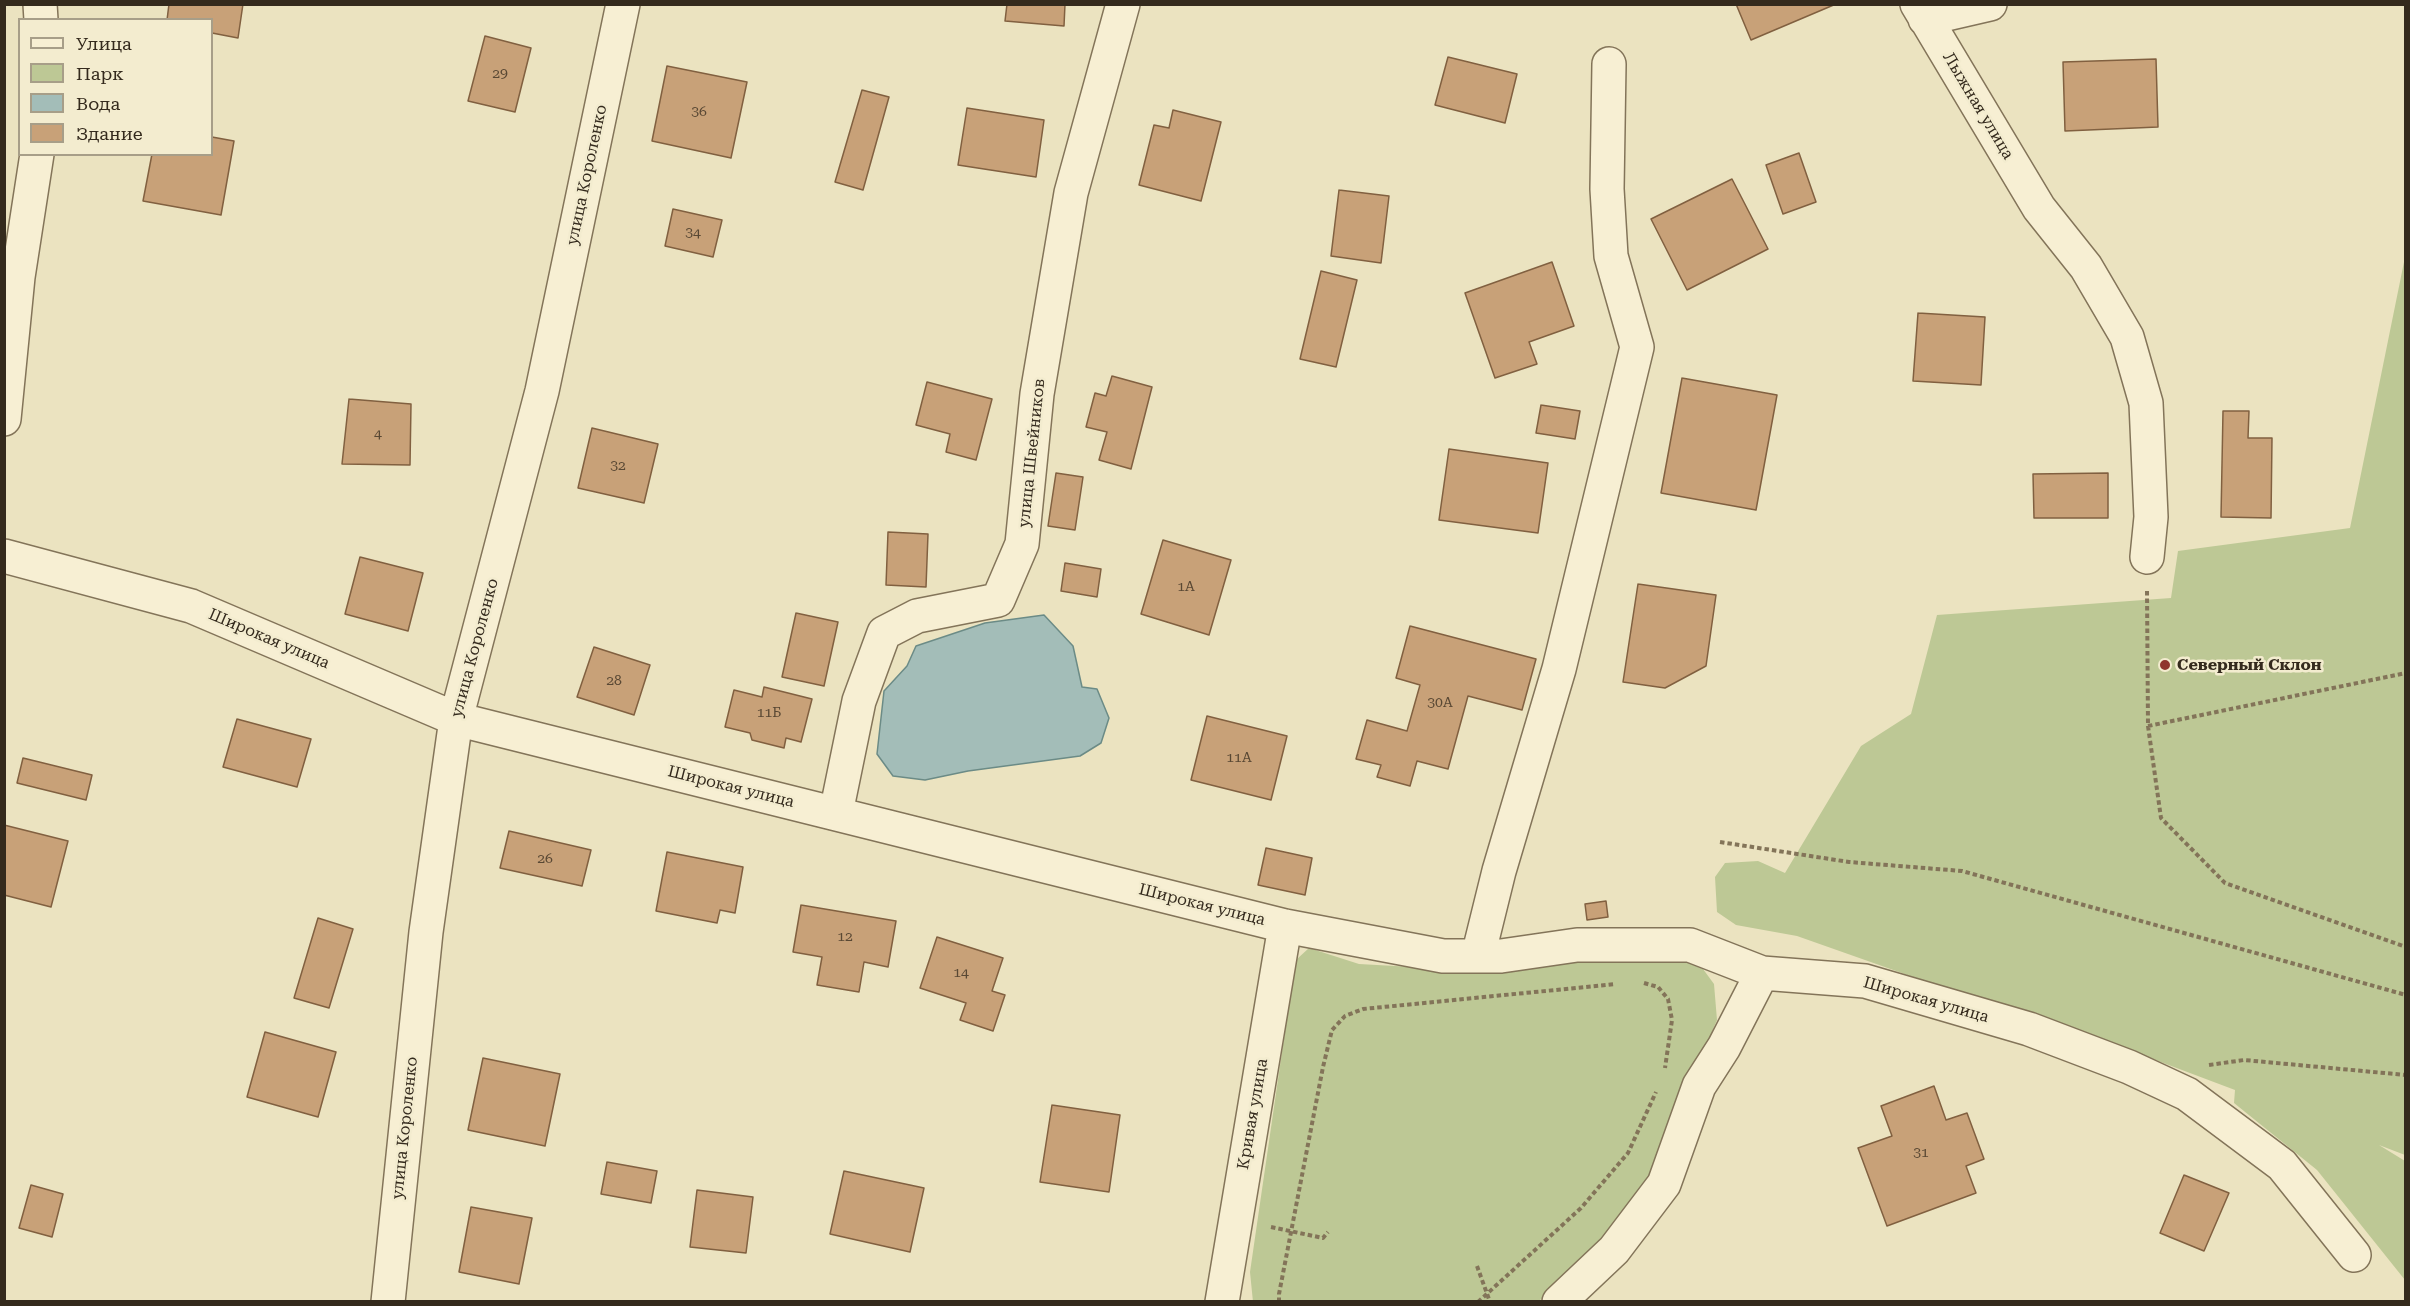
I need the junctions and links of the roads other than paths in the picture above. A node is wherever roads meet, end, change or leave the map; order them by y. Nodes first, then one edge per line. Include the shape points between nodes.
1 (623, 4) edge
2 (1123, 4) edge
3 (1990, 4) edge
4 (1921, 12) edge
5 (1609, 64) dead end
6 (37, 156) edge
7 (11, 274) edge
8 (4, 419) edge
9 (4, 556) edge
10 (2147, 557) road end
11 (456, 719) junction
12 (836, 813) junction
13 (1285, 926) junction
14 (1478, 956) junction
15 (1762, 973) junction
16 (2354, 1255) dead end
17 (388, 1302) edge
18 (1222, 1302) edge
19 (1559, 1302) edge

1 - 11 street, улица Короленко via 542,391
2 - 12 street, улица Швейников via 1071,193 1037,393 1022,544 998,600 916,616 884,633 858,701
3 - 4 street
4 - 10 street, Лыжная улица via 2039,208 2086,267 2127,337 2146,403 2151,517
5 - 14 street via 1607,189 1611,256 1637,347 1559,669
6 - 7 street
7 - 8 street
9 - 11 street, Широкая улица via 191,606
11 - 12 street, Широкая улица
11 - 17 street, улица Короленко via 426,932
12 - 13 street, Широкая улица
13 - 14 street, Широкая улица via 1443,956
13 - 18 street, Кривая улица
14 - 15 street, Широкая улица via 1577,945 1690,945
15 - 16 street, Широкая улица via 1865,981 2029,1029 2187,1094 2282,1165
15 - 19 street via 1700,1086 1664,1184 1614,1250

